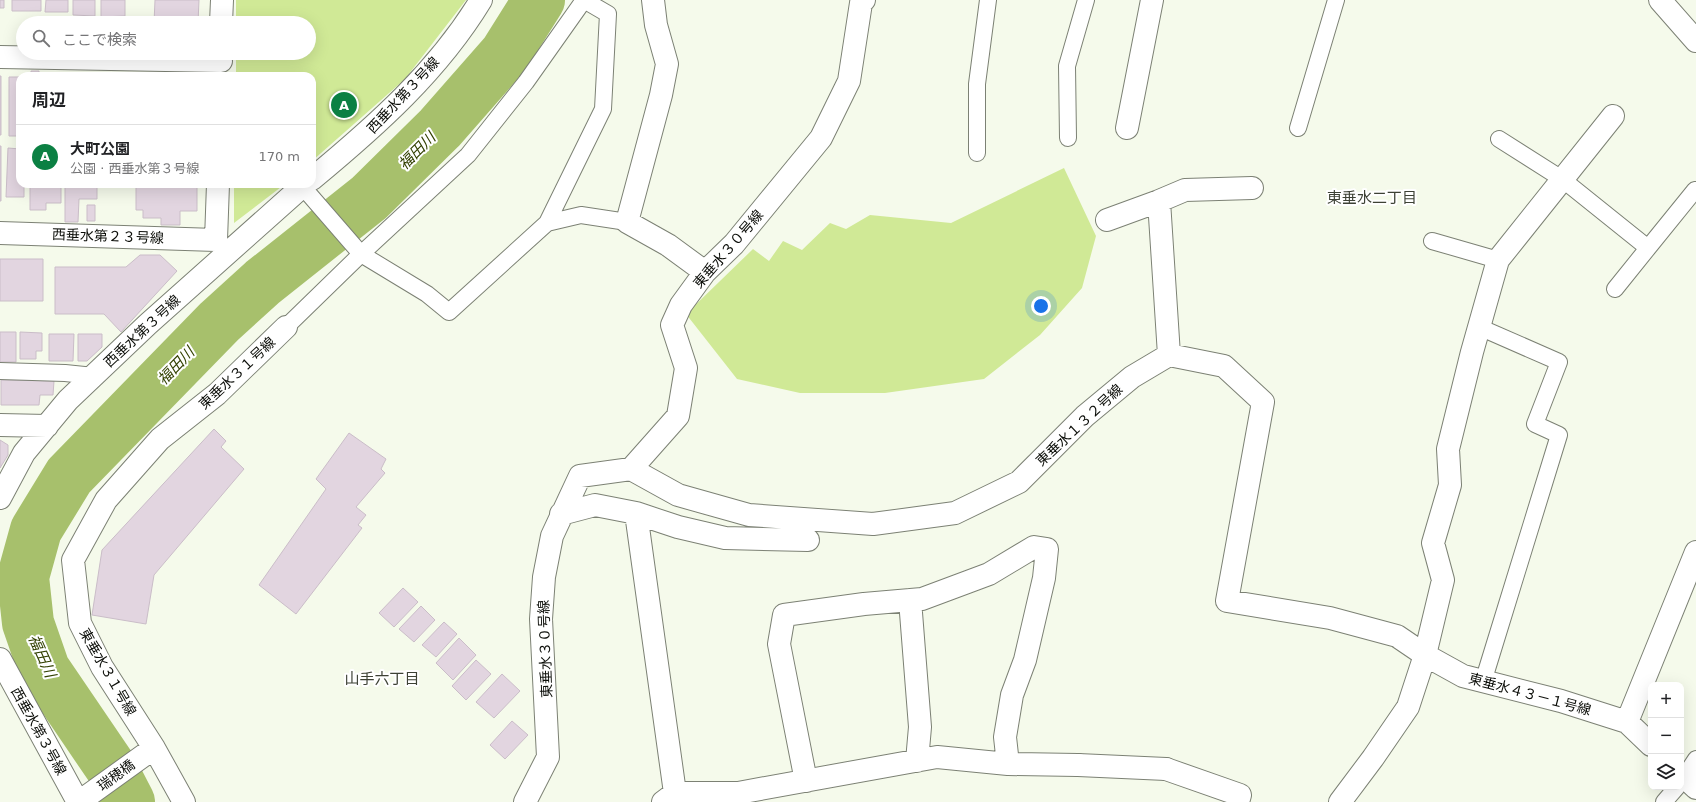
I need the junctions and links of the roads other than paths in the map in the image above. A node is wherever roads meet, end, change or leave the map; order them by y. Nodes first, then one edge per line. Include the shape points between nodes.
1 (222, 0) edge
2 (482, 0) edge
3 (653, 0) edge
4 (864, 0) edge
5 (988, 0) edge
6 (1086, 0) edge
7 (1152, 0) edge
8 (1336, 0) edge
9 (1660, 0) edge
10 (222, 16) edge
11 (1696, 41) edge
12 (0, 57) edge
13 (16, 57) edge
14 (110, 60) edge
15 (221, 63) edge
16 (1612, 116) dead end
17 (1127, 128) dead end
18 (1298, 128) dead end
19 (1068, 138) dead end
20 (1499, 139) dead end
21 (977, 153) dead end
22 (316, 176) edge
23 (1562, 179) junction
24 (218, 188) edge
25 (300, 188) edge
26 (311, 188) edge
27 (1252, 188) dead end
28 (1695, 190) edge
29 (1159, 201) junction
30 (1107, 220) dead end
31 (626, 222) junction
32 (547, 223) junction
33 (0, 233) edge
34 (1432, 240) dead end
35 (222, 246) junction
36 (1648, 248) junction
37 (361, 254) junction
38 (1498, 260) junction
39 (705, 272) junction
40 (1615, 289) dead end
41 (286, 327) joint
42 (1479, 327) junction
43 (1169, 356) junction
44 (0, 371) edge
45 (94, 376) junction
46 (0, 425) edge
47 (47, 426) junction
48 (631, 469) junction
49 (0, 498) edge
50 (636, 513) junction
51 (562, 514) junction
52 (808, 540) dead end
53 (1696, 552) edge
54 (910, 600) junction
55 (1425, 655) junction
56 (0, 659) edge
57 (1483, 682) junction
58 (1627, 722) junction
59 (1648, 742) edge
60 (154, 748) junction
61 (1696, 759) edge
62 (917, 761) junction
63 (1008, 764) junction
64 (806, 781) junction
65 (1684, 782) edge
66 (1676, 790) edge
67 (669, 797) edge
68 (739, 797) edge
69 (79, 802) edge
70 (184, 802) edge
71 (526, 802) edge
72 (1238, 802) edge
73 (1340, 802) edge
74 (1664, 802) edge

1 - 10 street
2 - 22 street, 西垂水第３号線 via 466,25 408,93 366,135
3 - 31 street via 656,25 667,64
4 - 39 street, 東垂水３０号線 via 861,3 849,81 820,138 734,244
5 - 21 lane via 977,84
6 - 19 lane via 1067,66
7 - 17 street
8 - 18 lane
9 - 11 street
12 - 13 street
14 - 15 street
16 - 23 street
20 - 23 lane
23 - 36 lane
23 - 38 street
24 - 35 street
25 - 35 street, 西垂水第３号線
26 - 37 lane
27 - 29 street via 1185,190
28 - 36 lane
29 - 30 street
29 - 43 street
31 - 32 lane via 581,215
31 - 39 street via 668,245
32 - 37 lane via 449,312 427,294
32 - 37 lane via 603,109 608,14 584,0 526,82 468,154
33 - 35 street, 西垂水第２３号線
34 - 38 lane
35 - 45 street, 西垂水第３号線
36 - 40 lane
37 - 41 lane
38 - 42 street
39 - 48 street, 東垂水３０号線 via 681,305 672,324 686,368 678,416
41 - 60 street, 東垂水３１号線 via 217,394 160,440 106,500 73,560 80,624 102,667
42 - 55 street via 1448,449 1450,485 1433,543 1443,580
42 - 57 lane via 1559,362 1536,424 1559,435
43 - 48 street, 東垂水１３２号線 via 1132,377 1085,416 1019,482 956,513 873,524 749,515 678,494
43 - 55 street via 1224,366 1263,402 1227,601 1338,620 1397,636
44 - 45 lane
45 - 47 street, 西垂水第３号線 via 68,400
46 - 47 street
47 - 49 street, 西垂水第３号線 via 24,454
48 - 51 street, 東垂水３０号線 via 580,476
50 - 51 street via 595,505
50 - 52 street via 678,527 725,538
50 - 67 street
51 - 71 street, 東垂水３０号線 via 552,536 544,577 541,619 548,757
53 - 58 street
54 - 62 street via 920,727
54 - 63 street via 922,599 989,574 1034,547 1047,549 1044,578 1025,660 1012,695 1005,737
54 - 64 street via 784,615 779,644
55 - 57 street, 東垂水４３－１号線 via 1463,676
55 - 73 street via 1408,707
56 - 69 street, 西垂水第３号線
57 - 58 street, 東垂水４３－１号線 via 1561,701
58 - 59 street
60 - 69 street, 瑞穂橋
60 - 70 street, 東垂水３１号線
61 - 65 lane
62 - 63 street via 937,757
62 - 64 street
63 - 72 street via 1166,769 1240,795
64 - 68 street
66 - 74 lane
67 - 68 street

